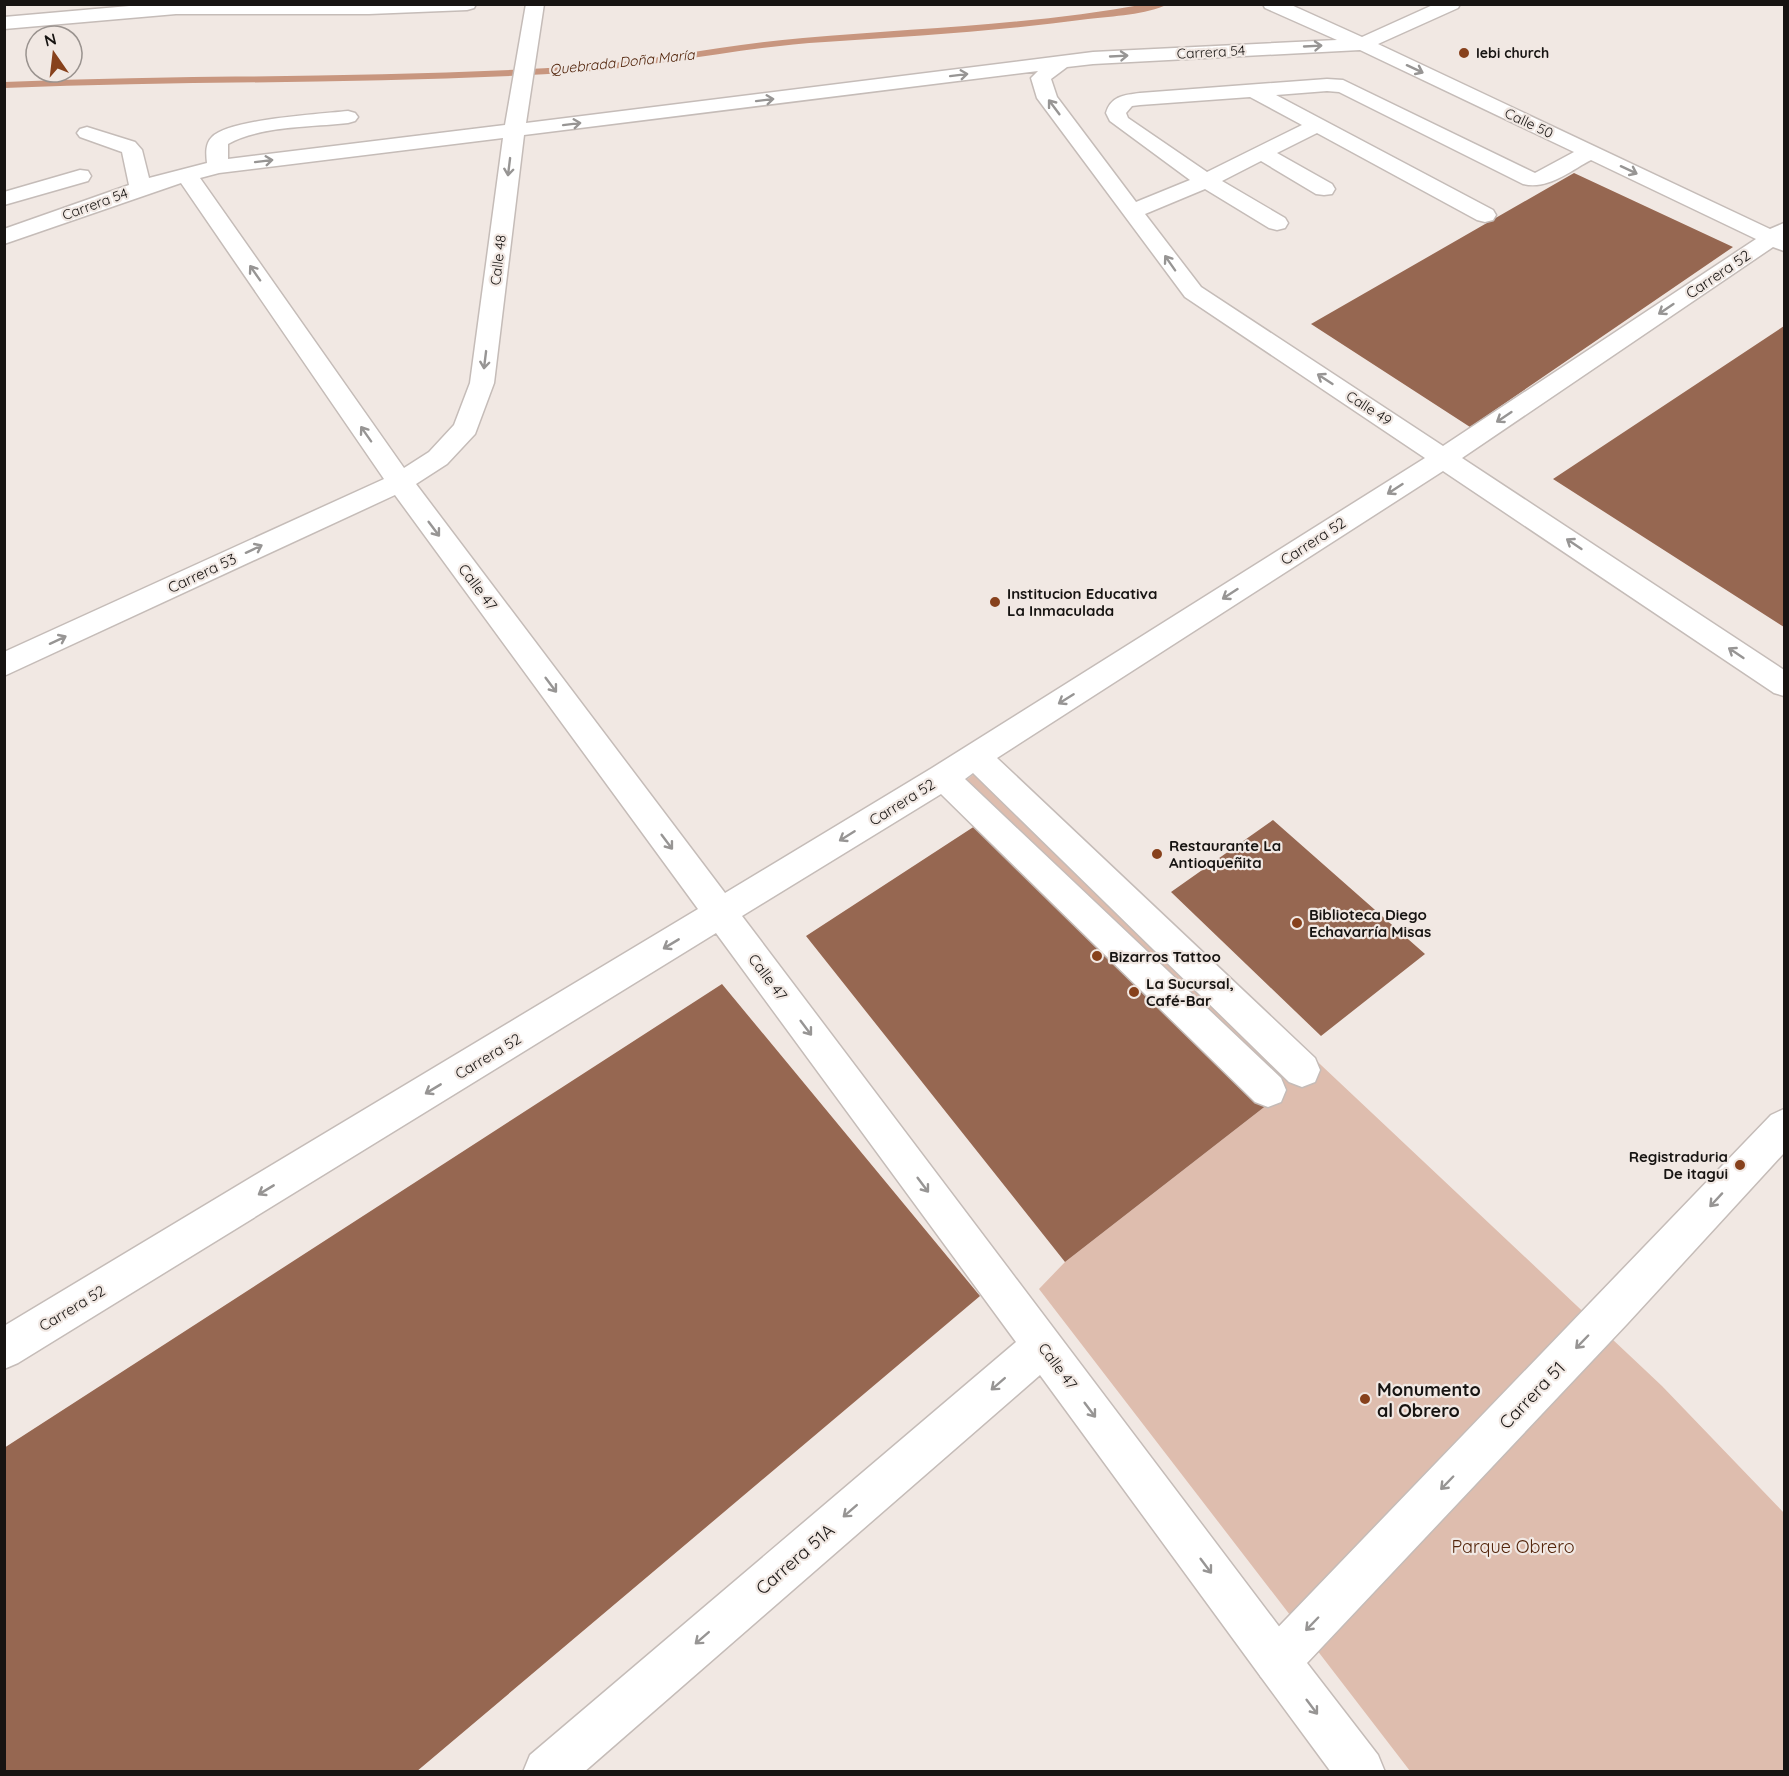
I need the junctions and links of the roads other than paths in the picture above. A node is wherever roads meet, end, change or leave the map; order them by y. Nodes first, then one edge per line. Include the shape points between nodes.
1 (468, 4) edge
2 (535, 4) edge
3 (1272, 4) edge
4 (1451, 4) edge
5 (176, 6) edge
6 (4, 23) edge
7 (1362, 44) junction
8 (1061, 62) junction
9 (1254, 91) junction
10 (348, 117) dead end
11 (1468, 121) junction
12 (1318, 125) junction
13 (514, 132) junction
14 (87, 134) dead end
15 (1260, 152) junction
16 (1590, 152) junction
17 (218, 167) junction
18 (186, 174) junction
19 (80, 176) dead end
20 (1206, 181) junction
21 (140, 188) junction
22 (1324, 189) dead end
23 (4, 198) edge
24 (1133, 211) junction
25 (1485, 214) dead end
26 (1277, 223) dead end
27 (4, 237) edge
28 (1780, 237) edge
29 (1444, 458) junction
30 (400, 482) junction
31 (4, 665) edge
32 (1785, 685) edge
33 (975, 756) junction
34 (943, 777) junction
35 (721, 914) junction
36 (1302, 1070) dead end
37 (1268, 1090) dead end
38 (1785, 1127) edge
39 (1042, 1346) junction
40 (4, 1349) edge
41 (1277, 1661) junction
42 (547, 1772) edge
43 (1361, 1772) edge

1 - 5 street via 369,8
2 - 13 street, Calle 48
3 - 7 street, Calle 50
4 - 7 street
5 - 6 street
8 -> 7 street, Carrera 54
7 -> 11 street, Calle 50
13 -> 8 street, Carrera 54
24 -> 8 street, Calle 49 via 1047,98 1041,78
9 - 11 street via 1343,86
9 - 12 street
9 - 20 street via 1140,99 1118,105 1120,121
10 - 17 street via 236,131 219,141
11 - 16 street, Calle 50
11 - 16 street via 1531,179 1539,179
12 - 15 street
12 - 25 street
17 -> 13 street, Carrera 54
13 -> 30 street, Calle 48 via 482,383 466,428 438,458
14 - 21 street via 132,150
15 - 20 street
15 - 22 street
16 -> 28 street, Calle 50
17 - 18 street, Carrera 54
18 - 21 street, Carrera 54
30 -> 18 street, Calle 47
19 - 23 street
20 - 24 street
20 - 26 street
21 - 27 street, Carrera 54
29 -> 24 street, Calle 49 via 1193,292
28 -> 29 street, Carrera 52
32 -> 29 street, Calle 49
29 -> 33 street, Carrera 52
31 -> 30 street, Carrera 53
30 -> 35 street, Calle 47
33 - 34 street, Carrera 52
33 - 36 street
34 -> 35 street, Carrera 52
34 - 37 street
35 -> 39 street, Calle 47
35 -> 40 street, Carrera 52
38 -> 41 street, Carrera 51
39 -> 41 street, Calle 47
39 -> 42 street, Carrera 51A
41 -> 43 street, Calle 47

